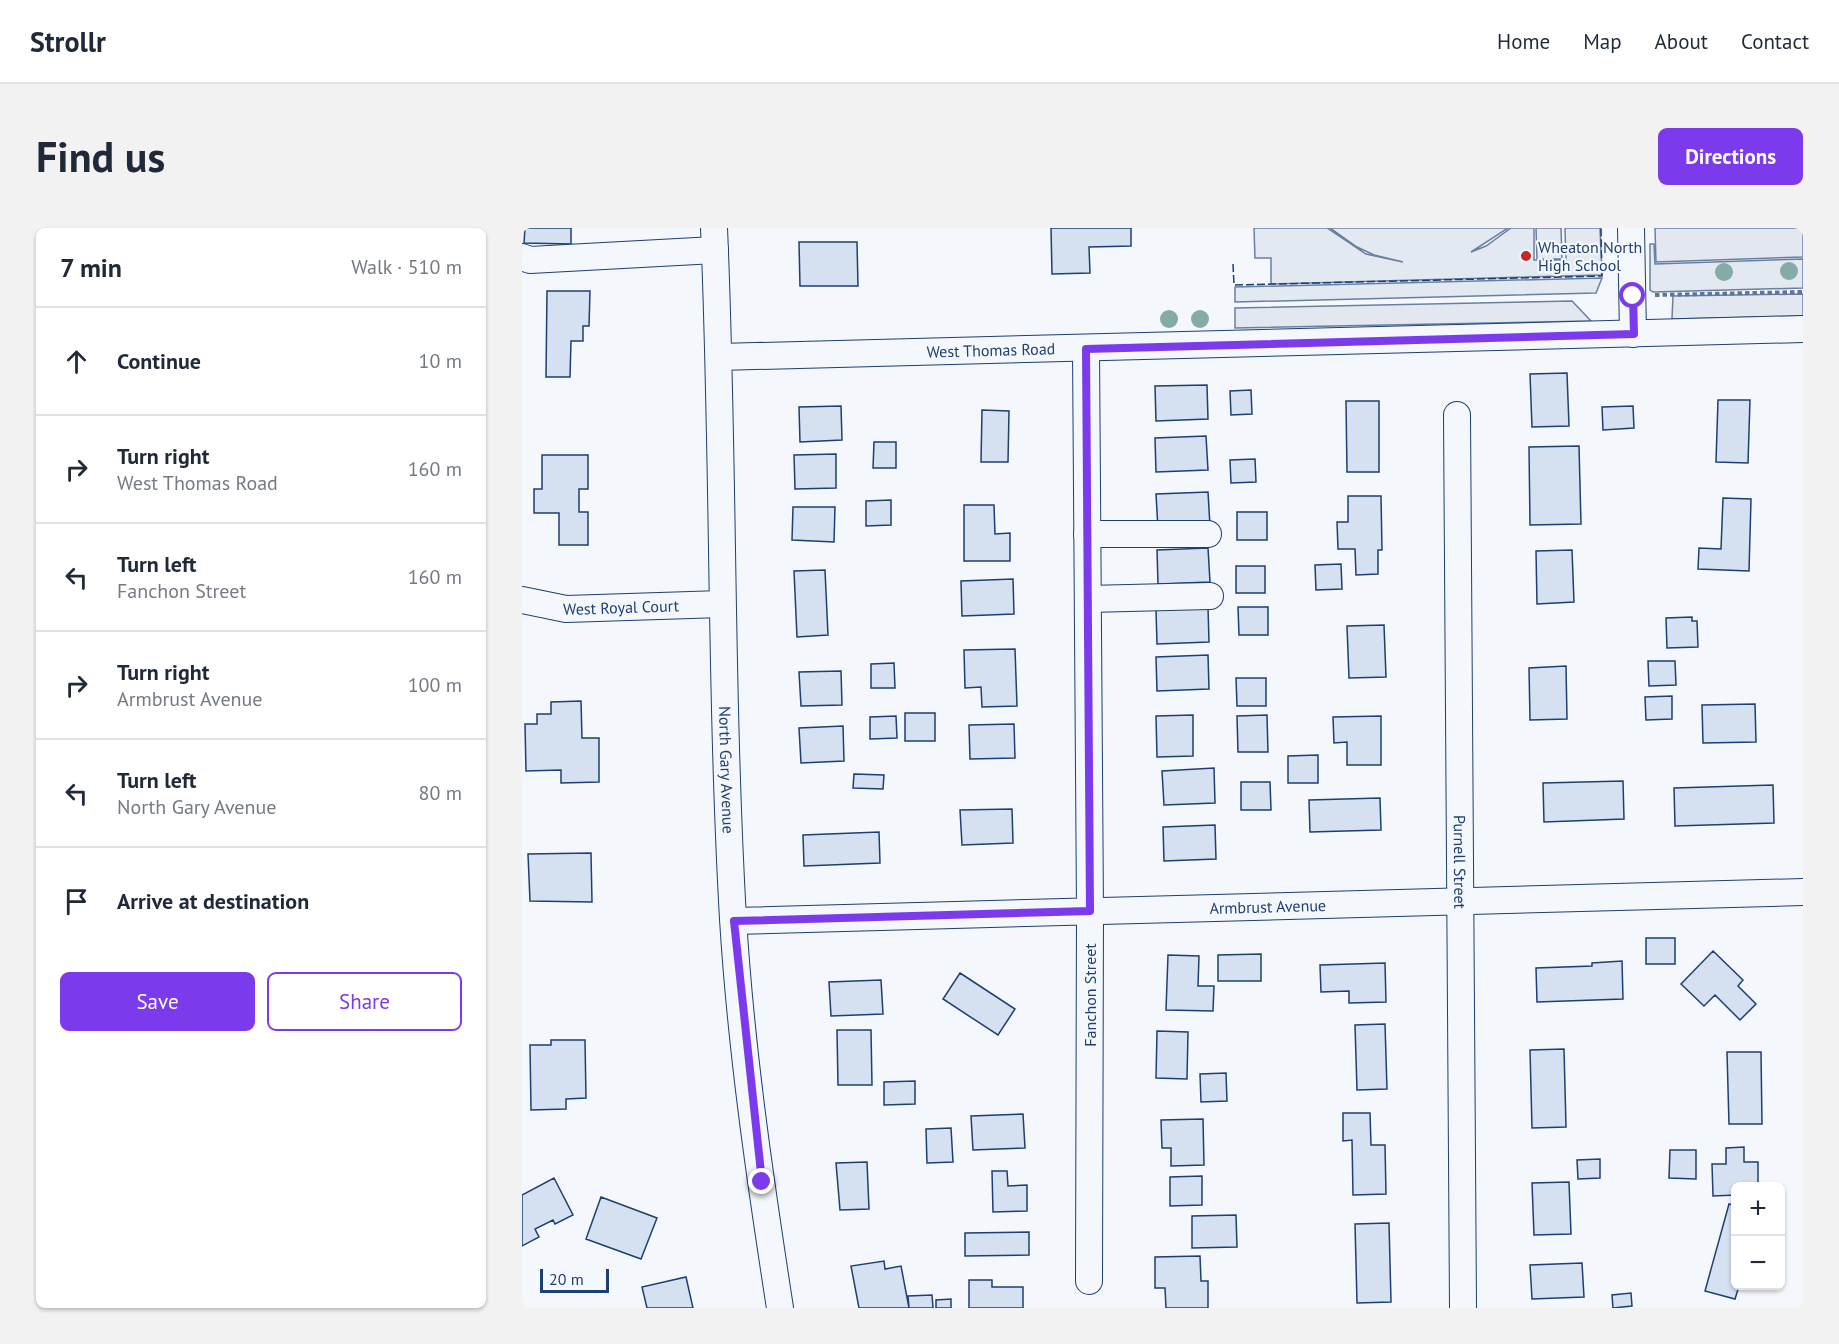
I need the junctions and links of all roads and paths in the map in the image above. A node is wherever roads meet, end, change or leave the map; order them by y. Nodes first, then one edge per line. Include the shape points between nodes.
1 (1631, 228) edge
2 (715, 239) edge
3 (522, 257) edge
4 (1803, 292) edge
5 (1652, 296) dead end
6 (1803, 329) edge
7 (1634, 334) junction
8 (1086, 349) junction
9 (719, 357) junction
10 (1457, 415) dead end
11 (1087, 534) junction
12 (1208, 534) dead end
13 (1210, 596) dead end
14 (1088, 599) junction
15 (522, 600) edge
16 (722, 604) junction
17 (1803, 892) edge
18 (1460, 901) junction
19 (1090, 911) junction
20 (734, 921) junction
21 (1089, 1281) dead end
22 (780, 1308) edge
23 (1463, 1308) edge

1 - 7 street
2 - 3 street via 530,260
2 - 9 street, North Gary Avenue
4 - 5 path
6 - 7 street, West Thomas Road
7 - 8 street, West Thomas Road
8 - 9 street, West Thomas Road
8 - 11 street, Fanchon Street
9 - 16 street, North Gary Avenue
10 - 18 street, Purnell Street
11 - 12 street
11 - 14 street, Fanchon Street
13 - 14 street
14 - 19 street, Fanchon Street
15 - 16 street, West Royal Court via 566,609
16 - 20 street, North Gary Avenue
17 - 18 street, Armbrust Avenue
18 - 19 street, Armbrust Avenue
18 - 23 street, Purnell Street
19 - 20 street, Armbrust Avenue
19 - 21 street, Fanchon Street
20 - 22 street, North Gary Avenue via 748,1069

